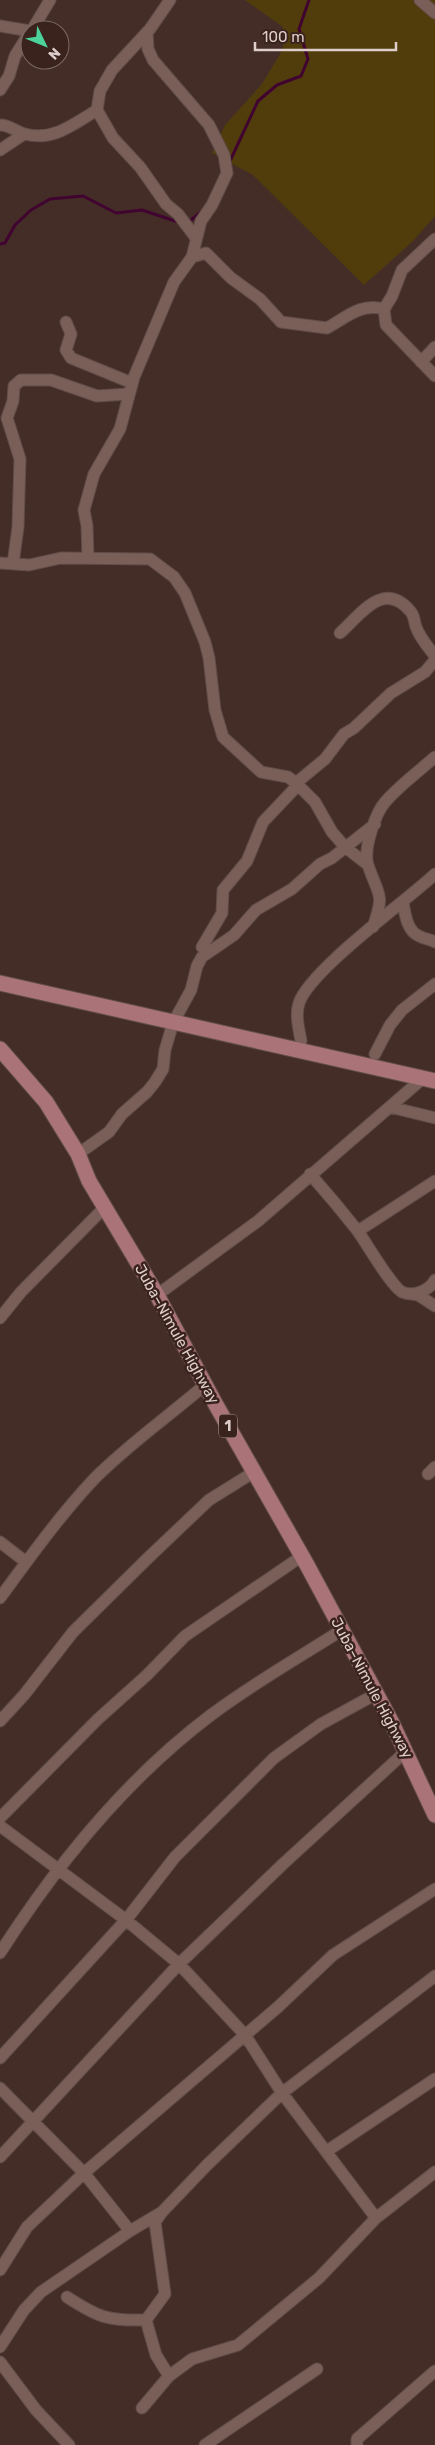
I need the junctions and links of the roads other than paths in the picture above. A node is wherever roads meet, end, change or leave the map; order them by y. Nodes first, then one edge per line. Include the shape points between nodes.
1 (50, 0) edge
2 (170, 0) edge
3 (420, 0) edge
4 (435, 13) edge
5 (38, 20) edge
6 (0, 26) edge
7 (20, 29) edge
8 (147, 32) junction
9 (20, 48) edge
10 (0, 90) edge
11 (97, 110) junction
12 (0, 125) edge
13 (24, 134) junction
14 (0, 150) edge
15 (196, 238) junction
16 (435, 239) edge
17 (192, 257) junction
18 (384, 309) junction
19 (66, 322) dead end
20 (435, 347) edge
21 (421, 362) junction
22 (435, 376) edge
23 (132, 382) junction
24 (128, 394) junction
25 (88, 558) junction
26 (0, 563) edge
27 (13, 564) junction
28 (340, 633) dead end
29 (435, 656) edge
30 (435, 660) edge
31 (435, 757) edge
32 (297, 784) junction
33 (375, 824) junction
34 (345, 847) junction
35 (368, 865) junction
36 (435, 874) edge
37 (403, 902) junction
38 (373, 928) junction
39 (435, 942) edge
40 (202, 947) dead end
41 (0, 983) edge
42 (435, 984) edge
43 (173, 1022) junction
44 (301, 1041) dead end
45 (0, 1049) edge
46 (375, 1054) dead end
47 (429, 1080) edge
48 (390, 1106) junction
49 (435, 1118) edge
50 (78, 1154) junction
51 (310, 1174) junction
52 (435, 1181) edge
53 (105, 1207) junction
54 (358, 1230) junction
55 (434, 1282) edge
56 (412, 1294) junction
57 (157, 1295) junction
58 (435, 1300) edge
59 (435, 1306) edge
60 (0, 1318) edge
61 (206, 1384) junction
62 (254, 1472) junction
63 (0, 1542) edge
64 (302, 1556) junction
65 (26, 1562) junction
66 (0, 1598) edge
67 (342, 1630) junction
68 (376, 1694) junction
69 (0, 1721) edge
70 (404, 1753) junction
71 (435, 1815) edge
72 (0, 1825) edge
73 (60, 1869) junction
74 (435, 1889) edge
75 (126, 1920) junction
76 (0, 1953) edge
77 (179, 1964) junction
78 (435, 1976) edge
79 (245, 2036) junction
80 (0, 2058) edge
81 (435, 2080) edge
82 (0, 2088) edge
83 (282, 2093) junction
84 (33, 2121) junction
85 (327, 2151) junction
86 (0, 2157) edge
87 (435, 2172) edge
88 (84, 2173) junction
89 (162, 2212) junction
90 (376, 2218) junction
91 (130, 2230) junction
92 (0, 2270) edge
93 (67, 2298) dead end
94 (146, 2320) junction
95 (0, 2348) edge
96 (0, 2362) edge
97 (318, 2369) dead end
98 (435, 2370) edge
99 (169, 2376) junction
100 (142, 2408) dead end
101 (69, 2445) edge
102 (205, 2445) edge
103 (357, 2445) edge

1 - 5 street
2 - 8 street
3 - 4 street
6 - 7 street
8 - 11 street via 112,70 100,91
8 - 15 street via 148,49 153,60 209,125 224,155 226,178 201,221
9 - 10 street
11 - 13 street via 44,137
11 - 15 street via 113,138
12 - 13 street
13 - 14 street
15 - 17 street
16 - 18 street via 402,270
17 - 18 street via 206,253 231,278 260,299 281,322 327,328 366,307
17 - 23 street via 174,282
18 - 21 street via 386,325
19 - 23 street via 71,334 66,350 71,358
20 - 21 street
21 - 22 street
23 - 24 street
24 - 25 street via 120,429 94,474 86,500
24 - 27 street via 98,396 51,380 21,380 14,386 7,418 20,459
25 - 27 street
25 - 32 street via 150,559 174,578 185,593 205,642 215,710 223,737 261,772 288,777
26 - 27 street
28 - 29 street via 374,600 385,598 411,612 424,642
30 - 32 street via 425,672 390,693 344,734 325,759
31 - 33 street via 385,801
32 - 34 street via 315,802
32 - 40 street via 263,822 247,861 223,890 222,913
33 - 34 street
33 - 35 street via 367,842
34 - 35 street
34 - 43 street via 292,889 256,910 234,935 202,957
35 - 38 street via 380,894
36 - 37 street
37 - 38 street
37 - 39 street via 412,931
38 - 44 street via 321,973 299,1002 297,1014
41 - 43 main road
42 - 46 street via 402,1010
43 - 47 main road
43 - 50 street via 165,1050 164,1069 156,1082 122,1114 109,1132
45 - 50 main road, Juba–Nimule Highway / 1 via 46,1102
47 - 48 street
48 - 49 street
48 - 51 street
50 - 53 main road, Juba–Nimule Highway / 1
51 - 54 street
51 - 57 street via 258,1221
52 - 54 street
53 - 57 main road, Juba–Nimule Highway / 1
53 - 60 street via 20,1292
54 - 56 street via 396,1287
55 - 56 street via 421,1292
55 - 58 street
56 - 59 street
57 - 61 main road, Juba–Nimule Highway / 1
61 - 62 main road, Juba–Nimule Highway / 1
61 - 65 street via 94,1479
62 - 64 main road, Juba–Nimule Highway / 1
62 - 69 street via 209,1500 142,1564 73,1632
63 - 65 street
64 - 67 main road, Juba–Nimule Highway / 1
64 - 72 street via 185,1636
65 - 66 street
67 - 68 main road, Juba–Nimule Highway / 1
67 - 73 street via 212,1715 159,1758 118,1799
68 - 70 main road, Juba–Nimule Highway / 1
68 - 75 street via 321,1724 274,1758 175,1857
70 - 71 main road, Juba–Nimule Highway / 1
70 - 77 street
72 - 73 street
73 - 75 street
73 - 76 street
74 - 79 street via 333,1955
75 - 77 street
75 - 80 street
77 - 79 street
77 - 84 street
78 - 83 street
79 - 83 street
79 - 88 street
81 - 85 street
82 - 84 street
83 - 85 street
83 - 89 street
84 - 86 street
84 - 88 street
85 - 90 street
87 - 90 street
88 - 91 street
88 - 92 street via 27,2227
89 - 91 street
89 - 94 street via 155,2222 165,2294
90 - 99 street via 319,2278 238,2345 192,2359
91 - 95 street via 40,2292 24,2310
93 - 94 street via 94,2314 115,2321
94 - 99 street via 156,2355
96 - 101 street via 25,2396
97 - 102 street
98 - 103 street via 358,2439
99 - 100 street

